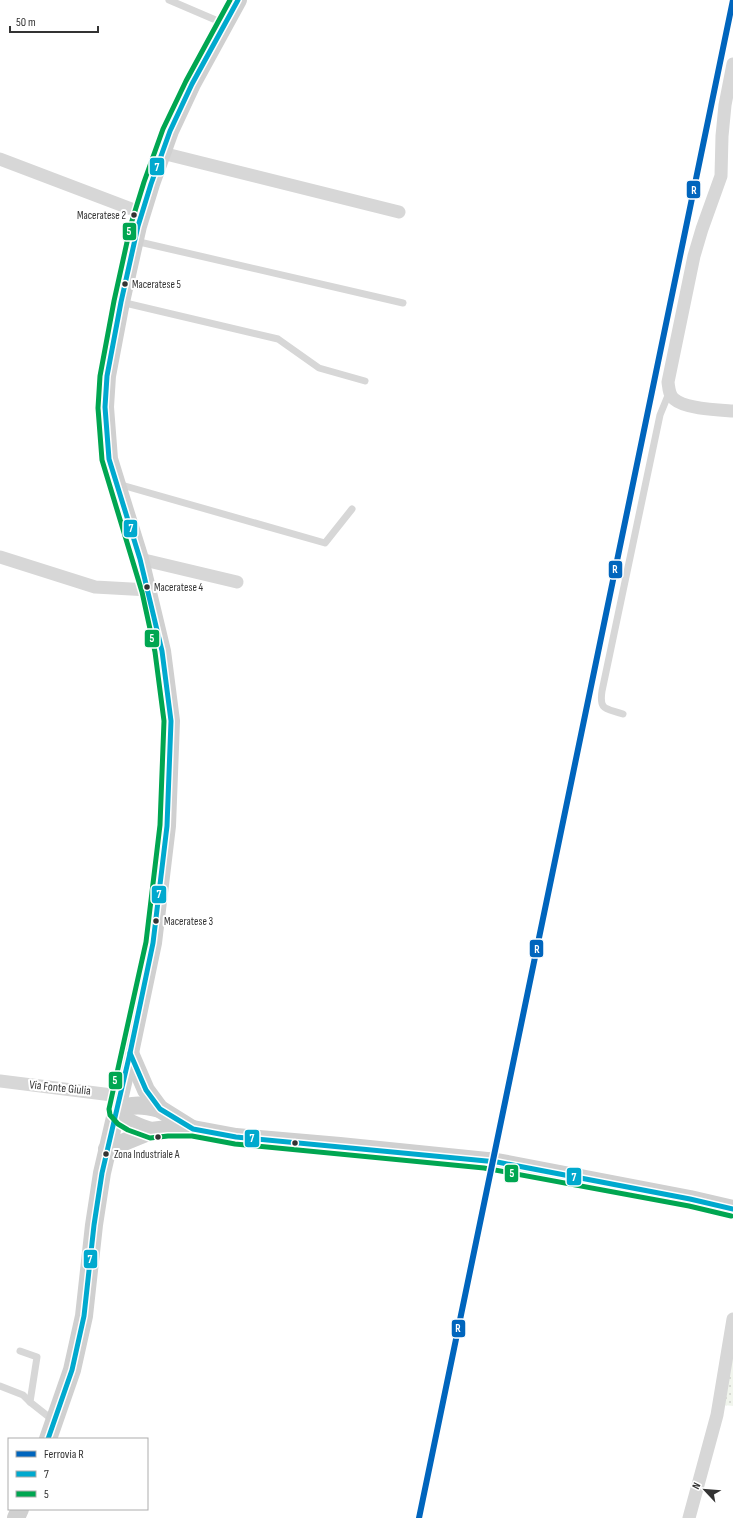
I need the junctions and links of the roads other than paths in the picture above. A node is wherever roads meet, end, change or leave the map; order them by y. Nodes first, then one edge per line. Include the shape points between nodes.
1 (169, 0) edge
2 (238, 0) edge
3 (226, 24) junction
4 (733, 64) edge
5 (162, 153) junction
6 (0, 159) edge
7 (398, 212) dead end
8 (142, 213) junction
9 (135, 241) junction
10 (121, 302) junction
11 (403, 302) dead end
12 (365, 381) dead end
13 (669, 393) junction
14 (733, 411) edge
15 (116, 483) junction
16 (352, 509) dead end
17 (0, 557) edge
18 (140, 560) junction
19 (237, 582) dead end
20 (149, 590) junction
21 (623, 714) dead end
22 (130, 1053) junction
23 (0, 1081) edge
24 (118, 1103) junction
25 (160, 1109) junction
26 (193, 1129) junction
27 (151, 1131) junction
28 (107, 1148) junction
29 (733, 1210) edge
30 (733, 1319) edge
31 (20, 1350) dead end
32 (0, 1386) edge
33 (30, 1402) junction
34 (54, 1421) junction
35 (48, 1438) edge
36 (689, 1518) edge

1 - 3 lane
2 - 3 main road
3 - 5 main road via 192,84
4 - 13 street via 725,105 721,176 694,256 668,382
5 - 7 street
5 - 8 main road
6 - 8 street
8 - 9 main road
9 - 10 main road
9 - 11 lane
10 - 12 lane via 278,340 319,368
10 - 15 main road via 104,407 109,459
13 - 14 street via 675,400 687,405
13 - 21 lane via 660,415 600,702 604,707
15 - 16 lane via 325,543
15 - 18 main road
17 - 20 street via 95,587
18 - 19 street
18 - 20 main road
20 - 22 main road via 162,650 171,721 167,826 153,943
22 - 24 main road
22 - 25 main road via 146,1090
23 - 24 street, Via Fonte Giulia
24 - 25 main road via 124,1107 144,1105
24 - 27 main road via 122,1118 130,1124
24 - 28 main road
25 - 26 main road
26 - 27 main road
26 - 29 main road via 236,1137 497,1162 690,1199
27 - 28 main road
28 - 34 main road via 94,1225 84,1316 72,1370
30 - 36 street via 717,1415
31 - 33 lane via 37,1357
32 - 33 lane via 23,1395
33 - 34 lane
34 - 35 main road

